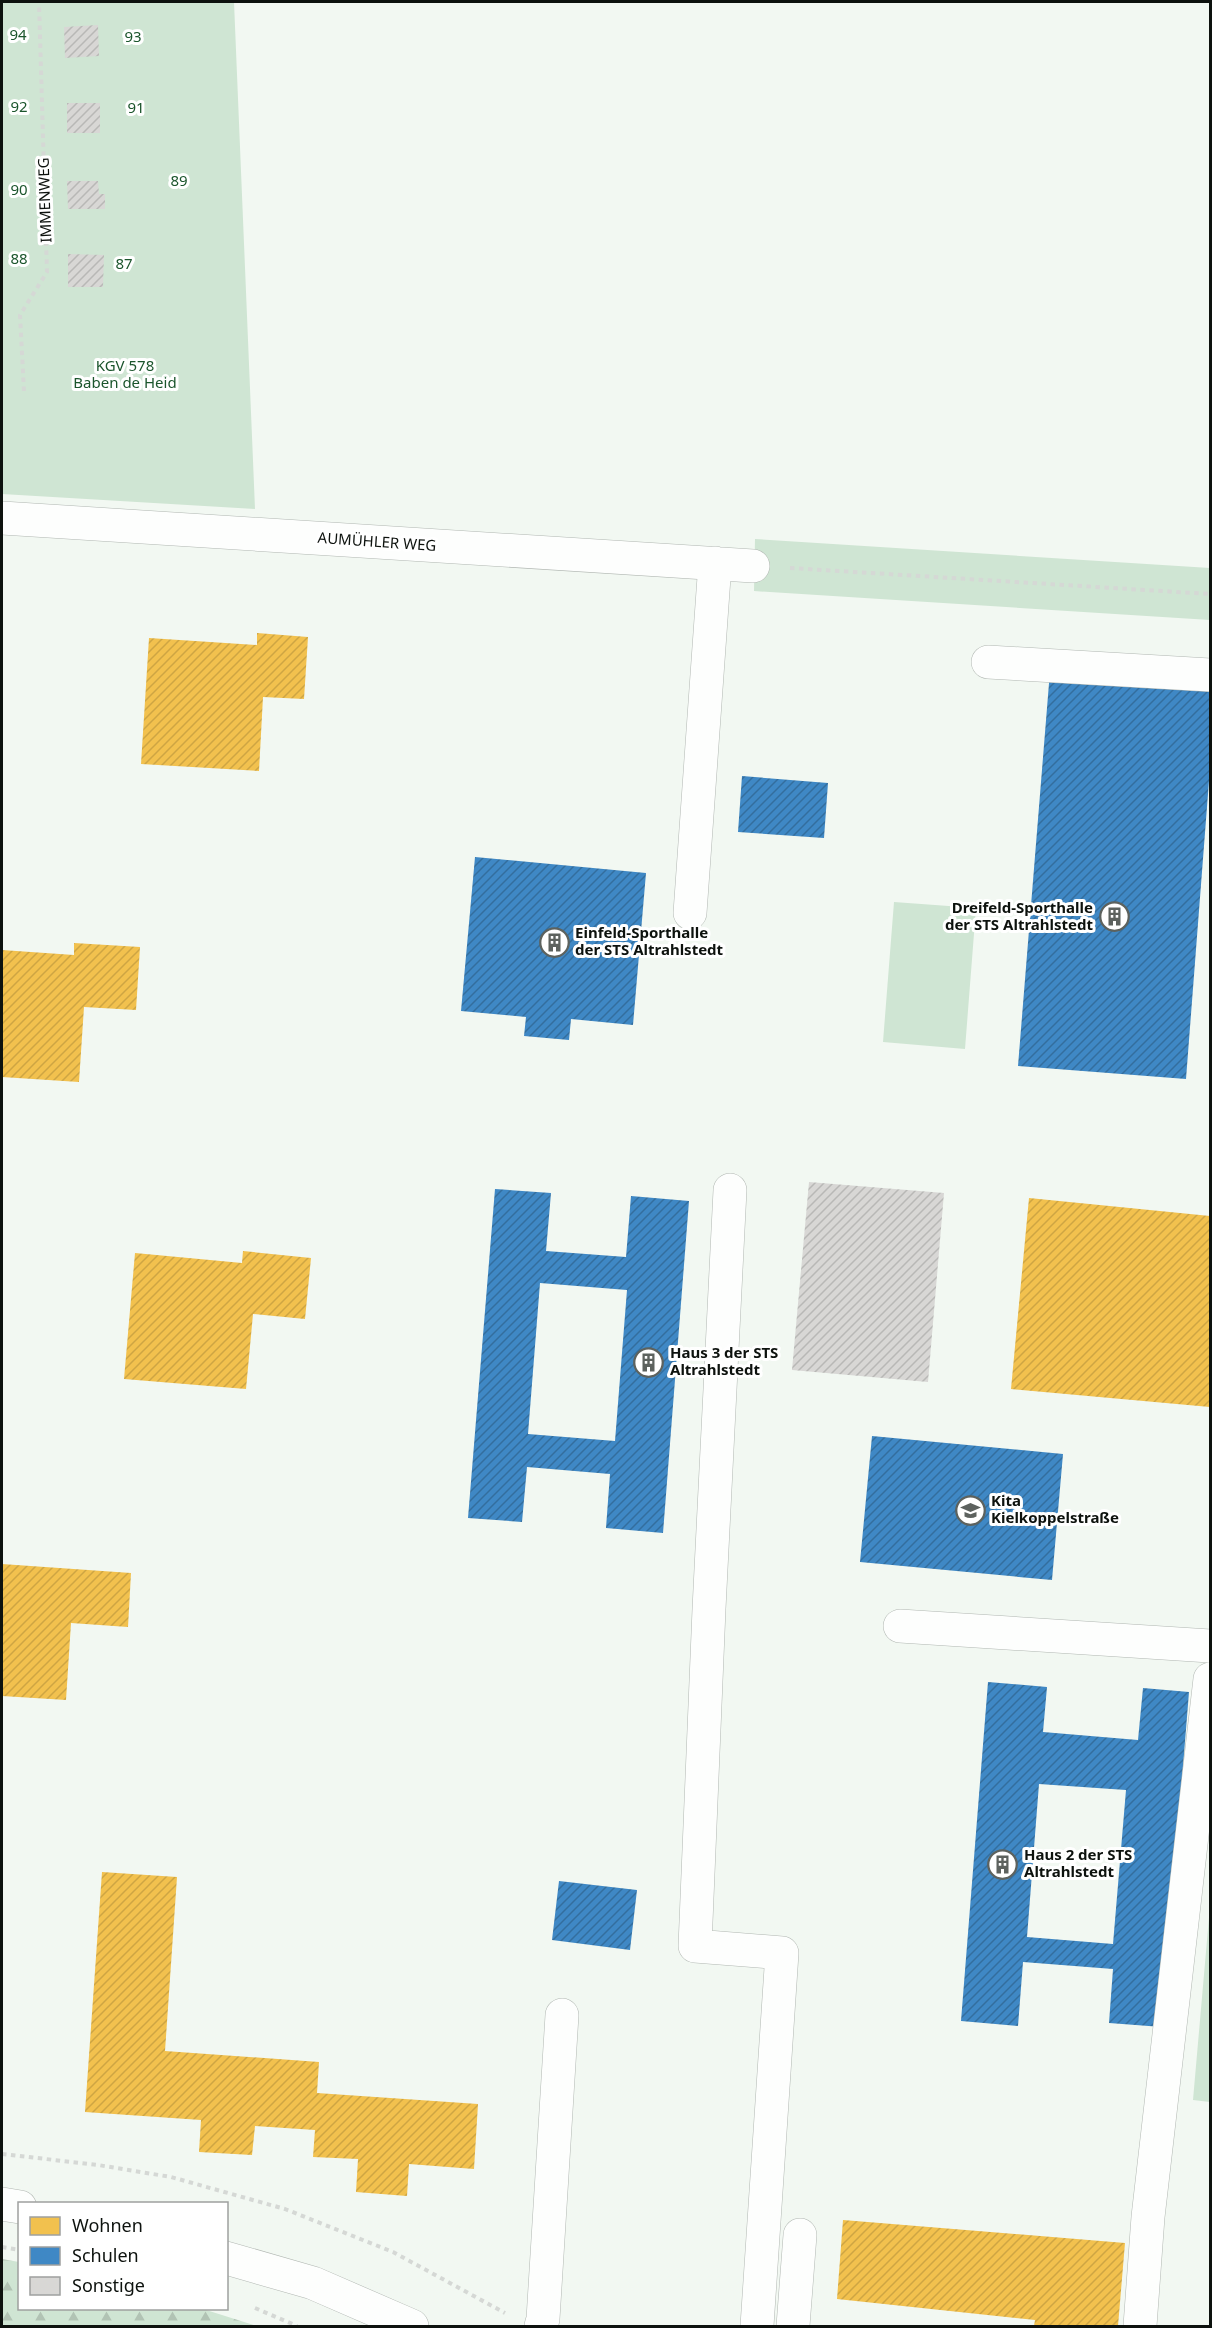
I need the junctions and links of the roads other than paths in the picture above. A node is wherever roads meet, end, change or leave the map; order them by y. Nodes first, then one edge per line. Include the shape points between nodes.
1 (2, 518) edge
2 (715, 563) junction
3 (753, 566) road end
4 (987, 662) dead end
5 (1210, 675) edge
6 (690, 913) dead end
7 (730, 1190) dead end
8 (900, 1626) dead end
9 (1210, 1646) edge
10 (1210, 1679) edge
11 (562, 2015) dead end
12 (2, 2204) edge
13 (18, 2206) edge
14 (801, 2235) dead end
15 (228, 2259) edge
16 (412, 2326) edge
17 (541, 2326) edge
18 (757, 2326) edge
19 (793, 2326) edge
20 (1140, 2326) edge

1 - 2 street, AUMÜHLER WEG
2 - 3 street, AUMÜHLER WEG
2 - 6 street
4 - 5 street
7 - 18 street via 695,1946 782,1953
8 - 9 street
10 - 20 street via 1150,2205
11 - 17 street
12 - 13 street
14 - 19 street
15 - 16 street via 313,2283

